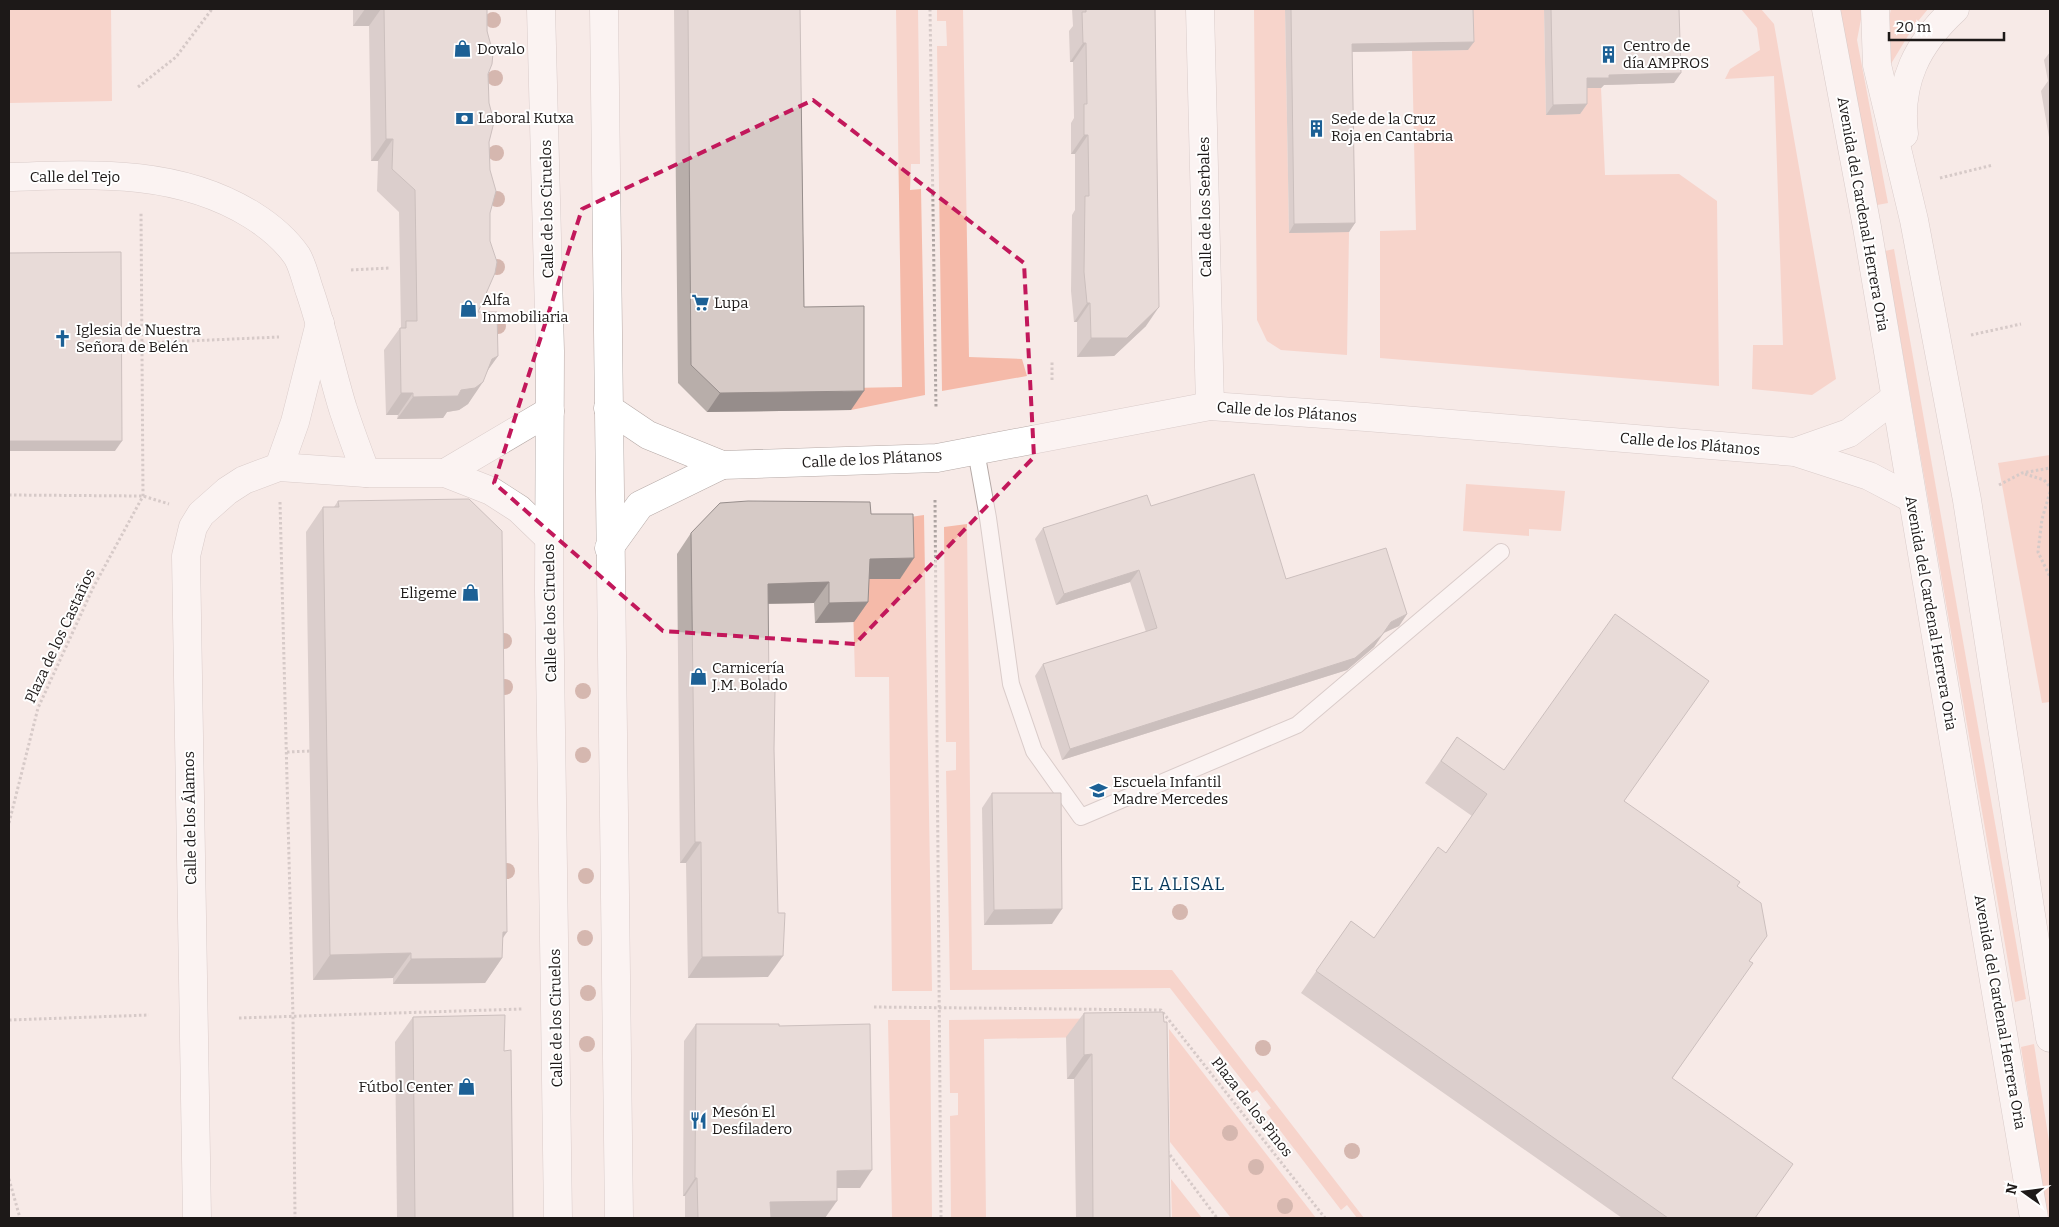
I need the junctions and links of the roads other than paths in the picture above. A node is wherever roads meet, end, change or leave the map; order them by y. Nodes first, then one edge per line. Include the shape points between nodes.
1 (541, 9) edge
2 (604, 9) edge
3 (1200, 9) edge
4 (1826, 9) edge
5 (1874, 9) edge
6 (1955, 9) edge
7 (9, 177) edge
8 (1914, 220) junction
9 (320, 321) junction
10 (1895, 398) junction
11 (1210, 406) junction
12 (608, 408) junction
13 (550, 411) junction
14 (976, 451) junction
15 (1795, 452) junction
16 (722, 465) junction
17 (279, 467) junction
18 (366, 473) junction
19 (445, 473) junction
20 (1911, 498) junction
21 (549, 538) junction
22 (609, 548) junction
23 (1502, 552) dead end
24 (2050, 1038) edge
25 (197, 1218) edge
26 (558, 1218) edge
27 (619, 1218) edge
28 (2034, 1218) edge

1 - 13 main road, Calle de los Ciruelos
2 - 12 main road
3 - 11 main road, Calle de los Serbales
4 - 10 main road, Avenida del Cardenal Herrera Oria
5 - 8 main road via 1877,65
6 - 8 main road via 1941,22 1913,61 1906,81 1902,119
7 - 9 main road, Calle del Tejo via 77,175 140,178 193,187 239,207 266,224 297,257
8 - 24 main road via 1967,500
9 - 17 main road via 295,422
9 - 18 main road, Calle del Tejo via 343,409
10 - 15 main road, Calle de los Plátanos via 1850,433
10 - 20 main road, Avenida del Cardenal Herrera Oria
11 - 14 main road, Calle de los Plátanos
11 - 15 main road, Calle de los Plátanos
12 - 16 main road, Calle de los Plátanos via 648,436
12 - 22 main road
13 - 19 main road
13 - 21 main road, Calle de los Ciruelos
14 - 16 main road, Calle de los Plátanos via 937,458
14 - 23 lane via 1011,684 1034,751 1081,818 1297,725
15 - 20 main road, Calle de los Plátanos via 1869,476
16 - 22 main road, Calle de los Plátanos via 640,505
17 - 18 main road, Calle de los Álamos
17 - 25 main road, Calle de los Álamos via 244,480 201,514 193,527 186,556
18 - 19 main road, Calle de los Álamos
19 - 21 main road, Calle de los Álamos via 491,491 519,509
20 - 28 main road, Avenida del Cardenal Herrera Oria
21 - 26 main road, Calle de los Ciruelos
22 - 27 main road

